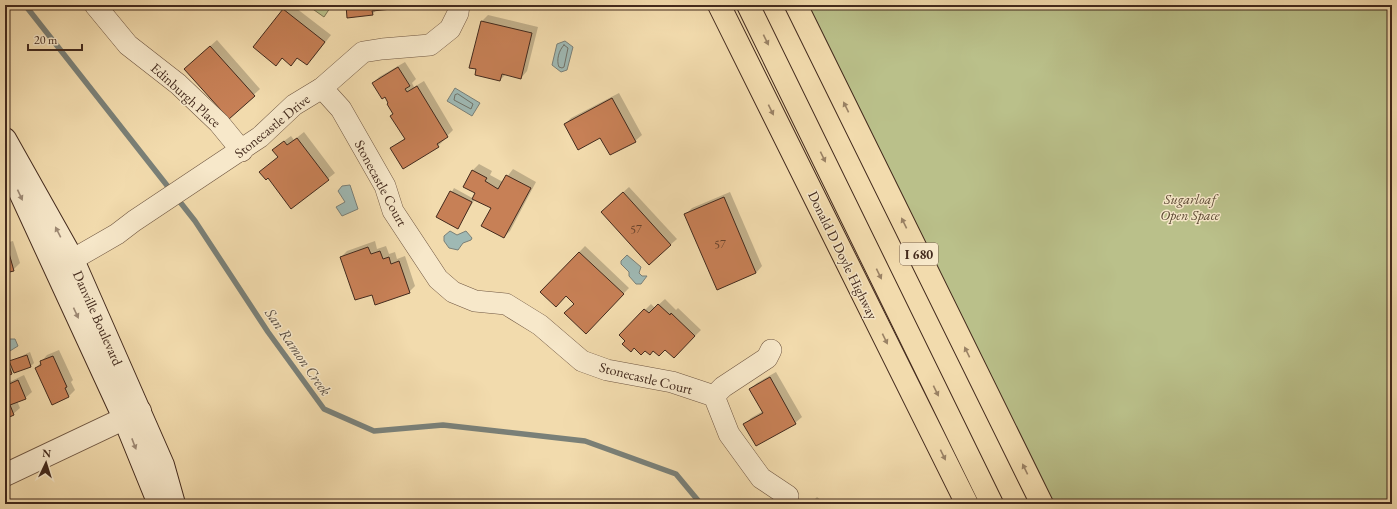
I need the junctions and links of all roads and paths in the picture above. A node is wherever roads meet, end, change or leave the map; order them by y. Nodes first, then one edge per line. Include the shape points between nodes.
1 (95, 5) edge
2 (459, 5) edge
3 (719, 5) edge
4 (748, 5) edge
5 (796, 5) edge
6 (322, 88) junction
7 (5, 139) edge
8 (242, 151) junction
9 (5, 159) edge
10 (64, 265) junction
11 (771, 350) dead end
12 (714, 396) junction
13 (132, 414) junction
14 (5, 475) edge
15 (788, 496) dead end
16 (159, 504) edge
17 (174, 504) edge
18 (967, 504) edge
19 (992, 504) edge
20 (1042, 504) edge

1 - 8 street, Edinburgh Place via 128,45 178,84 219,123
2 - 6 street, Stonecastle Drive via 450,29 430,45 382,48 363,52
3 -> 18 highway, Donald D Doyle Highway
4 -> 19 highway
20 -> 5 highway, I 680
6 - 8 street, Stonecastle Drive via 294,105
6 - 12 street, Stonecastle Court via 345,115 385,186 393,211 438,279 453,292 475,301 506,304 540,325 582,361 607,370 672,382
10 -> 7 main road, Danville Boulevard
8 - 10 street, Stonecastle Drive via 117,234
9 -> 10 main road, Danville Boulevard
10 - 13 main road, Danville Boulevard
11 - 12 street via 767,358 723,387
12 - 15 street via 729,434 761,478
13 - 14 main road
13 -> 16 main road, Danville Boulevard
13 - 17 main road, Danville Boulevard via 162,465

